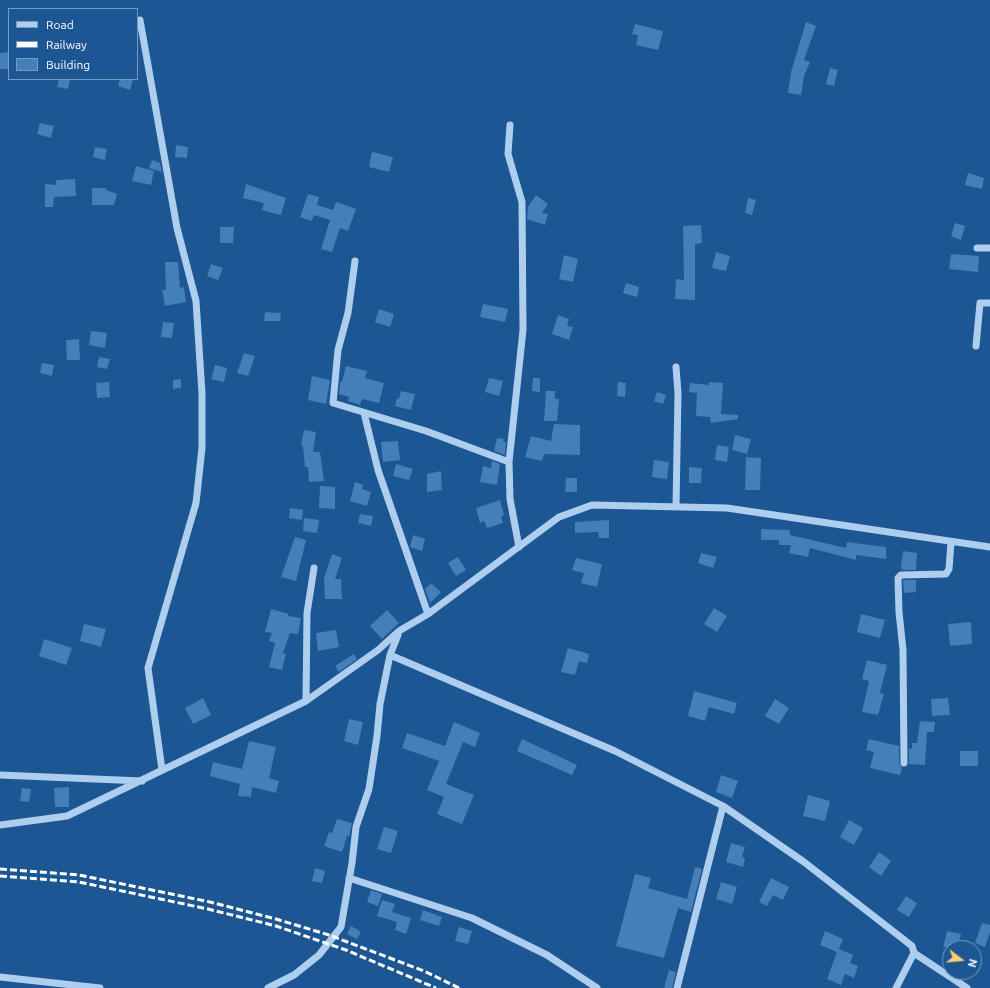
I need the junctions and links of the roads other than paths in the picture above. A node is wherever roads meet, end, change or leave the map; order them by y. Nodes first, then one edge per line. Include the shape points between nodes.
1 (140, 20) dead end
2 (510, 125) dead end
3 (977, 248) dead end
4 (990, 248) edge
5 (355, 261) dead end
6 (990, 303) edge
7 (976, 346) dead end
8 (676, 367) dead end
9 (364, 413) junction
10 (509, 462) junction
11 (676, 507) junction
12 (951, 542) junction
13 (519, 547) junction
14 (990, 548) edge
15 (314, 568) dead end
16 (428, 614) junction
17 (399, 631) junction
18 (390, 655) junction
19 (306, 700) junction
20 (904, 763) dead end
21 (162, 770) junction
22 (0, 775) edge
23 (142, 781) junction
24 (723, 806) junction
25 (0, 825) edge
26 (349, 878) junction
27 (914, 952) junction
28 (0, 977) edge
29 (100, 988) edge
30 (268, 988) edge
31 (597, 988) edge
32 (678, 988) edge
33 (896, 988) edge
34 (967, 988) edge

1 - 21 street via 177,228 196,302 202,393 202,448 196,503 148,668
2 - 10 street via 508,154 522,202 523,330
3 - 4 street
5 - 9 street via 348,313 338,350 333,403
6 - 7 street via 980,303
8 - 11 street
9 - 10 street via 426,431
9 - 16 street via 378,470
10 - 13 street via 510,499
11 - 12 street via 727,508
11 - 13 street via 592,505 559,517
12 - 14 street
12 - 20 street via 949,569 946,574 901,575 898,578 903,650
13 - 16 street
15 - 19 street via 307,613
16 - 17 street
17 - 18 street
17 - 19 street via 378,650
18 - 24 street via 615,751
18 - 26 street via 380,704 369,789 356,827
19 - 21 street
21 - 23 street
22 - 23 street
23 - 25 street via 67,816
24 - 27 street via 804,862 912,946
24 - 32 street
26 - 30 street via 341,927 320,955 294,975
26 - 31 street via 472,918 547,955
27 - 33 street
27 - 34 street
28 - 29 street

